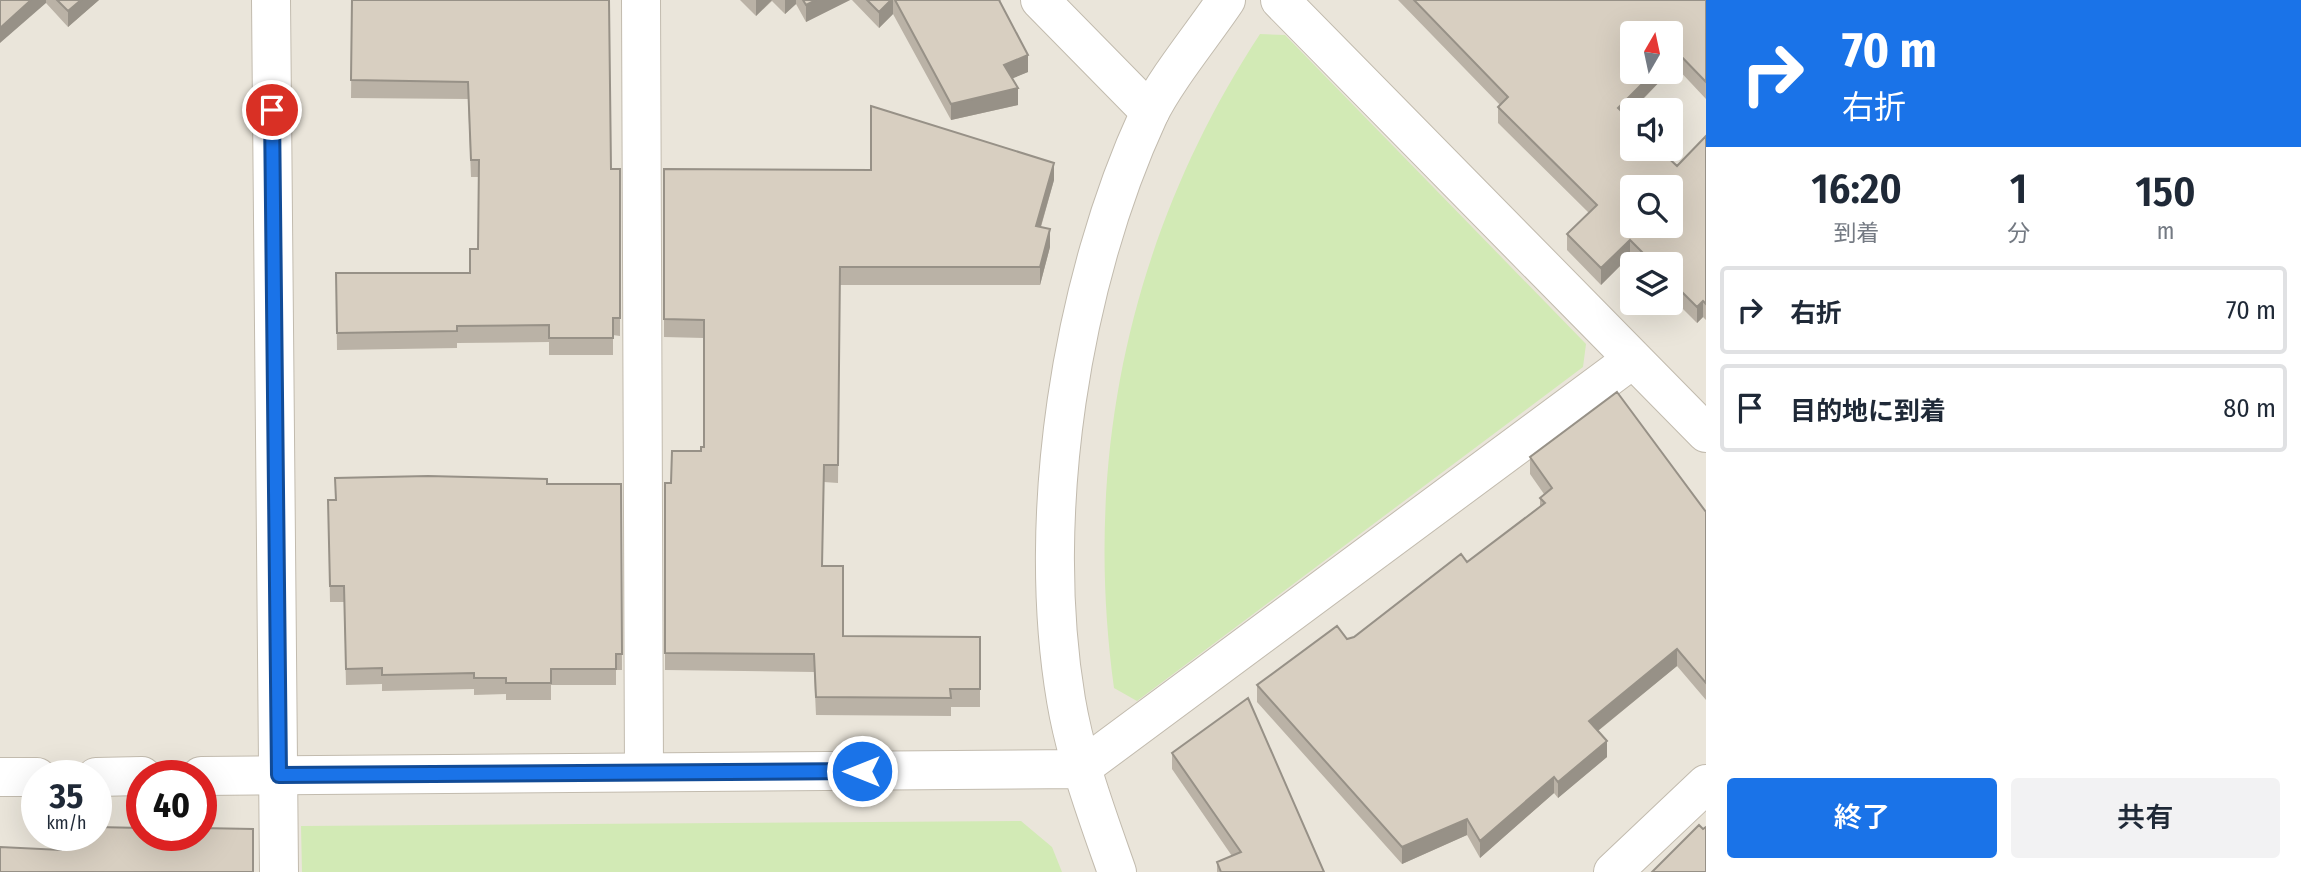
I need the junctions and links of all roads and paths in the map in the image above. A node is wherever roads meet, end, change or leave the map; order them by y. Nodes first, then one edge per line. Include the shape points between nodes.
1 (271, 0) edge
2 (641, 0) edge
3 (1040, 0) edge
4 (1226, 0) edge
5 (1280, 0) edge
6 (1150, 112) junction
7 (1633, 359) junction
8 (1706, 433) edge
9 (1080, 769) junction
10 (644, 772) junction
11 (279, 775) junction
12 (217, 776) edge
13 (0, 777) edge
14 (21, 777) edge
15 (1706, 784) edge
16 (279, 872) edge
17 (1117, 872) edge
18 (1613, 872) edge

1 - 11 street
2 - 10 street
3 - 6 street
4 - 6 street
5 - 7 street
6 - 9 street via 1092,274 1075,347 1060,448 1056,583 1065,698
7 - 8 street
7 - 9 street
9 - 10 street
9 - 17 street
10 - 11 street
11 - 12 street
11 - 16 street
13 - 14 street
15 - 18 street

